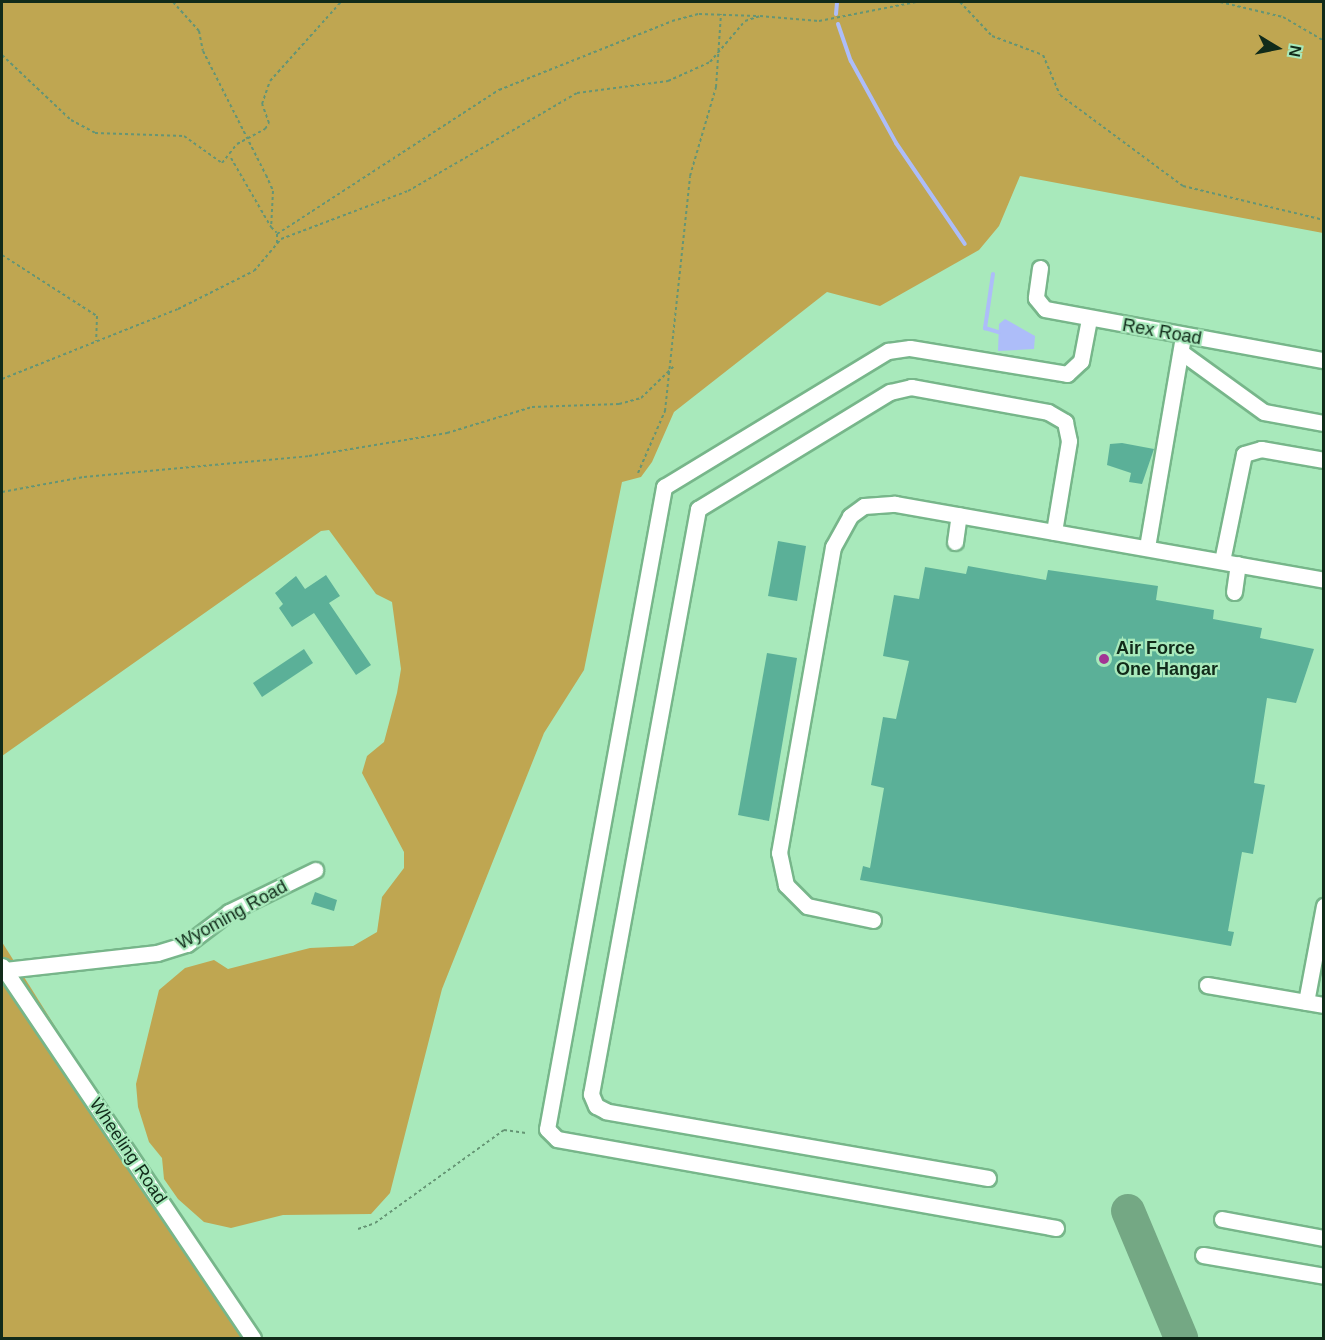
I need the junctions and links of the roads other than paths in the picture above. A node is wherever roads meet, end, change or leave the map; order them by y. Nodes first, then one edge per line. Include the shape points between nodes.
1 (1040, 268) dead end
2 (1089, 319) junction
3 (1183, 336) junction
4 (1181, 352) junction
5 (1323, 360) edge
6 (1323, 423) edge
7 (1323, 460) edge
8 (959, 515) junction
9 (1054, 532) junction
10 (955, 542) dead end
11 (1147, 547) junction
12 (1222, 561) junction
13 (1238, 564) junction
14 (1323, 580) edge
15 (1234, 592) dead end
16 (315, 870) dead end
17 (1323, 906) edge
18 (873, 920) dead end
19 (3, 968) edge
20 (1207, 985) dead end
21 (1306, 1002) junction
22 (1323, 1005) edge
23 (988, 1178) dead end
24 (1222, 1219) dead end
25 (1056, 1228) dead end
26 (1323, 1238) edge
27 (1203, 1255) dead end
28 (1323, 1276) edge
29 (253, 1338) edge

1 - 2 street, Rex Road via 1039,305
2 - 3 street, Rex Road
2 - 25 street via 1081,361 1067,374 910,348 888,351 664,487 547,1129 557,1139
3 - 4 street
3 - 5 street, Rex Road
4 - 6 street via 1264,412
4 - 11 street
7 - 12 street via 1261,449 1244,454
8 - 9 street
8 - 10 street
8 - 18 street via 895,504 864,506 850,516 833,547 779,853 781,874 807,906
9 - 11 street
9 - 23 street via 1069,441 1065,422 1048,412 911,387 890,392 698,509 591,1094 596,1106 606,1111
11 - 12 street
12 - 13 street
13 - 14 street
13 - 15 street
16 - 19 street, Wyoming Road via 229,912 187,944 157,953
17 - 21 street
19 - 29 street, Wheeling Road
20 - 21 street
21 - 22 street
24 - 26 street
27 - 28 street

